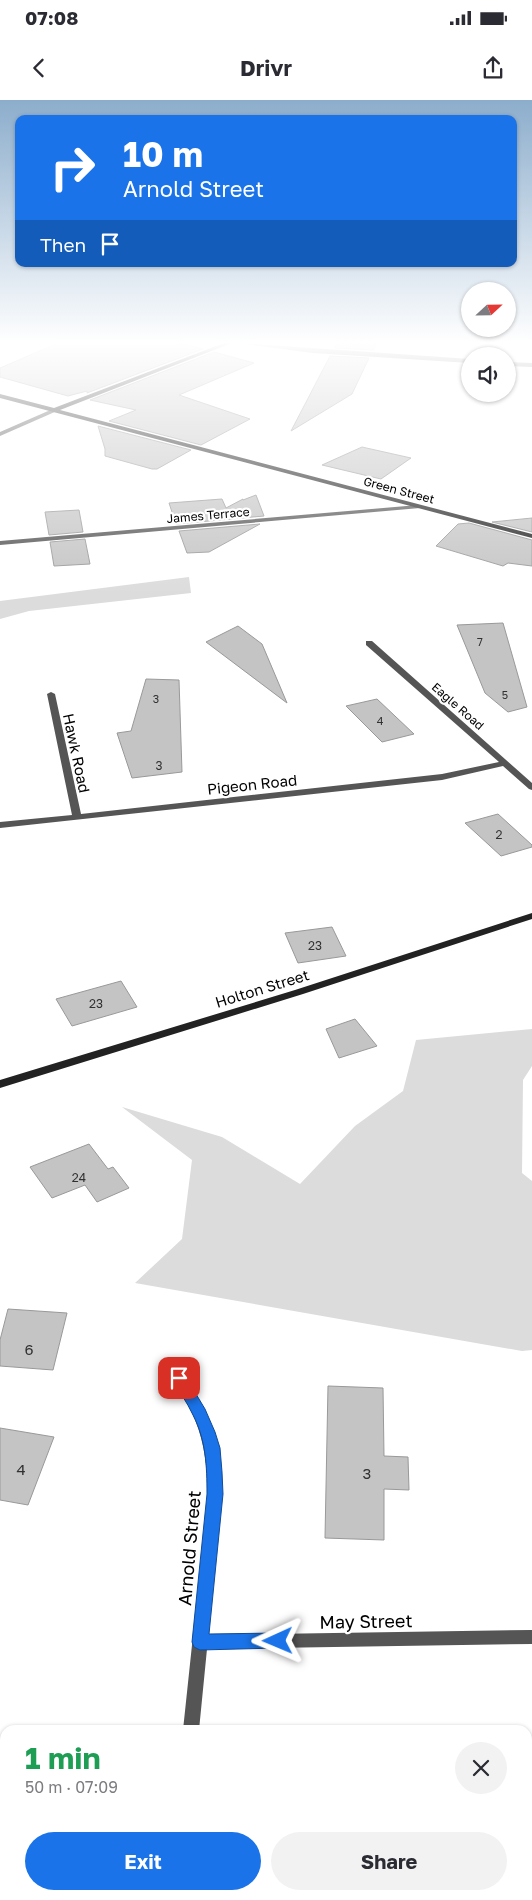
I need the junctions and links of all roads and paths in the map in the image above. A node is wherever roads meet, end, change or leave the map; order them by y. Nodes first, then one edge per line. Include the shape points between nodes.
1 (16, 427) edge
2 (119, 427) edge
3 (0, 434) edge
4 (418, 507) junction
5 (532, 536) edge
6 (0, 543) edge
7 (369, 643) dead end
8 (51, 694) dead end
9 (505, 763) junction
10 (532, 787) edge
11 (76, 817) junction
12 (0, 825) edge
13 (532, 916) edge
14 (0, 1084) edge
15 (179, 1378) dead end
16 (532, 1637) edge
17 (200, 1642) junction
18 (192, 1725) edge

1 - 3 street
2 - 4 street, Green Street
4 - 5 street, Green Street
4 - 6 street, James Terrace
7 - 9 street, Eagle Road
8 - 11 street, Hawk Road
9 - 10 street, Eagle Road
9 - 11 street, Pigeon Road via 442,777
11 - 12 street, Pigeon Road
13 - 14 street, Holton Street
15 - 17 street, Arnold Street via 208,1432 214,1472 215,1494
16 - 17 street, May Street
17 - 18 street, Arnold Street

